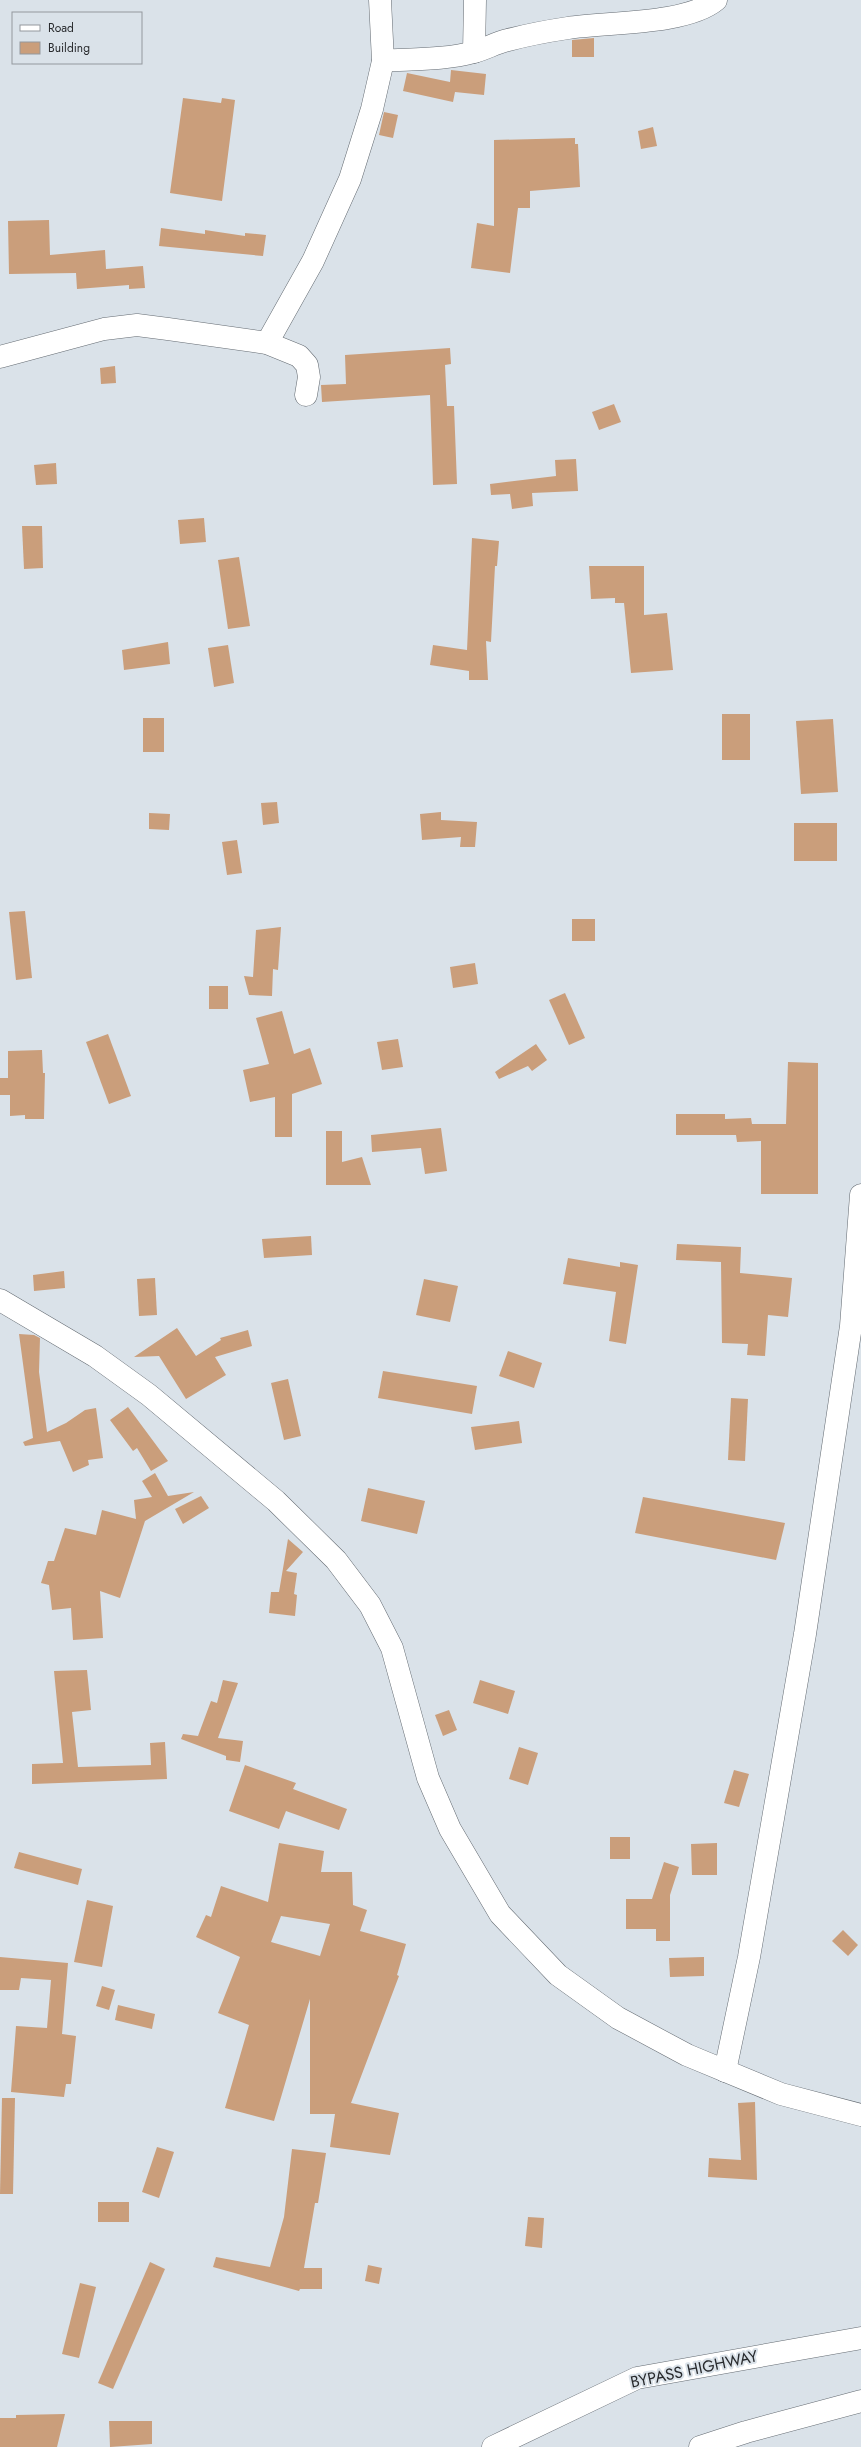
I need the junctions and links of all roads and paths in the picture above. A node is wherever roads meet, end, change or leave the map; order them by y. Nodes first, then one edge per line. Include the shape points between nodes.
1 (380, 0) edge
2 (475, 0) edge
3 (716, 0) edge
4 (474, 52) junction
5 (383, 61) junction
6 (267, 343) junction
7 (0, 357) edge
8 (306, 395) dead end
9 (861, 1195) edge
10 (0, 1300) edge
11 (725, 2071) junction
12 (861, 2115) edge
13 (861, 2338) edge
14 (861, 2400) edge
15 (493, 2447) edge
16 (700, 2447) edge

1 - 5 street
2 - 4 street
3 - 4 street via 693,12 630,23 569,28 508,40
4 - 5 street
5 - 6 street via 372,109 350,179 313,261
6 - 7 street via 137,325 104,329
6 - 8 street via 299,356 307,366 309,377
9 - 11 street via 851,1326 805,1634 749,1957
10 - 11 street via 95,1356 149,1395 276,1501 336,1560 370,1605 392,1648 428,1778 450,1829 500,1914 558,1975 618,2018 687,2055
11 - 12 street via 781,2094
13 - 15 street, BYPASS HIGHWAY via 637,2378
14 - 16 street

